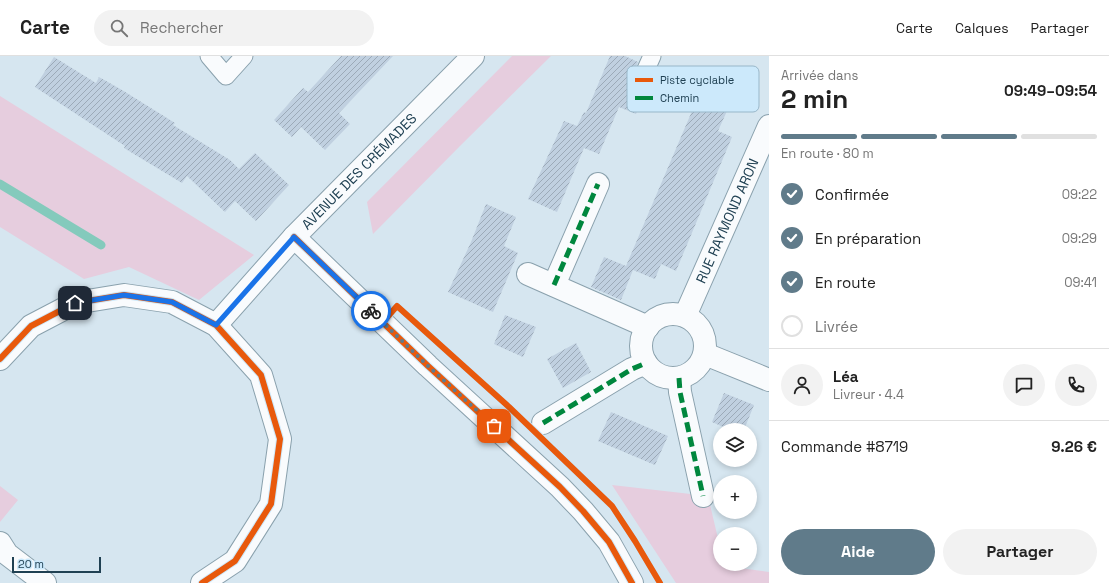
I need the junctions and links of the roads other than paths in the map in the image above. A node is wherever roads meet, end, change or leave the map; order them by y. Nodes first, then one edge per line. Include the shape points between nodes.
1 (209, 56) edge
2 (244, 56) edge
3 (473, 56) edge
4 (652, 56) edge
5 (648, 66) edge
6 (769, 126) edge
7 (598, 184) dead end
8 (294, 237) junction
9 (528, 274) dead end
10 (554, 285) junction
11 (685, 316) junction
12 (216, 325) junction
13 (648, 326) junction
14 (705, 354) junction
15 (0, 359) edge
16 (646, 363) junction
17 (679, 378) junction
18 (769, 380) edge
19 (544, 423) dead end
20 (703, 496) dead end
21 (2, 552) edge
22 (45, 583) edge
23 (202, 583) edge
24 (632, 583) edge

1 - 2 lane via 226,76
3 - 8 street, AVENUE DES CRÉMADES
4 - 5 lane
6 - 11 street, RUE RAYMOND ARON
7 - 10 street
8 - 12 street, AVENUE DES CRÉMADES
8 - 24 street via 428,366 560,487 609,542
9 - 10 street
10 - 13 street
11 - 13 street via 665,315
11 - 14 street via 700,327 706,345
12 - 15 street via 172,302 117,296 75,303 31,326
12 - 23 street via 260,375 280,438 271,504 235,561
13 - 16 street via 641,344
14 - 17 street via 696,370 688,376
14 - 18 street
16 - 17 street via 660,376
16 - 19 street
17 - 20 street
21 - 22 street

